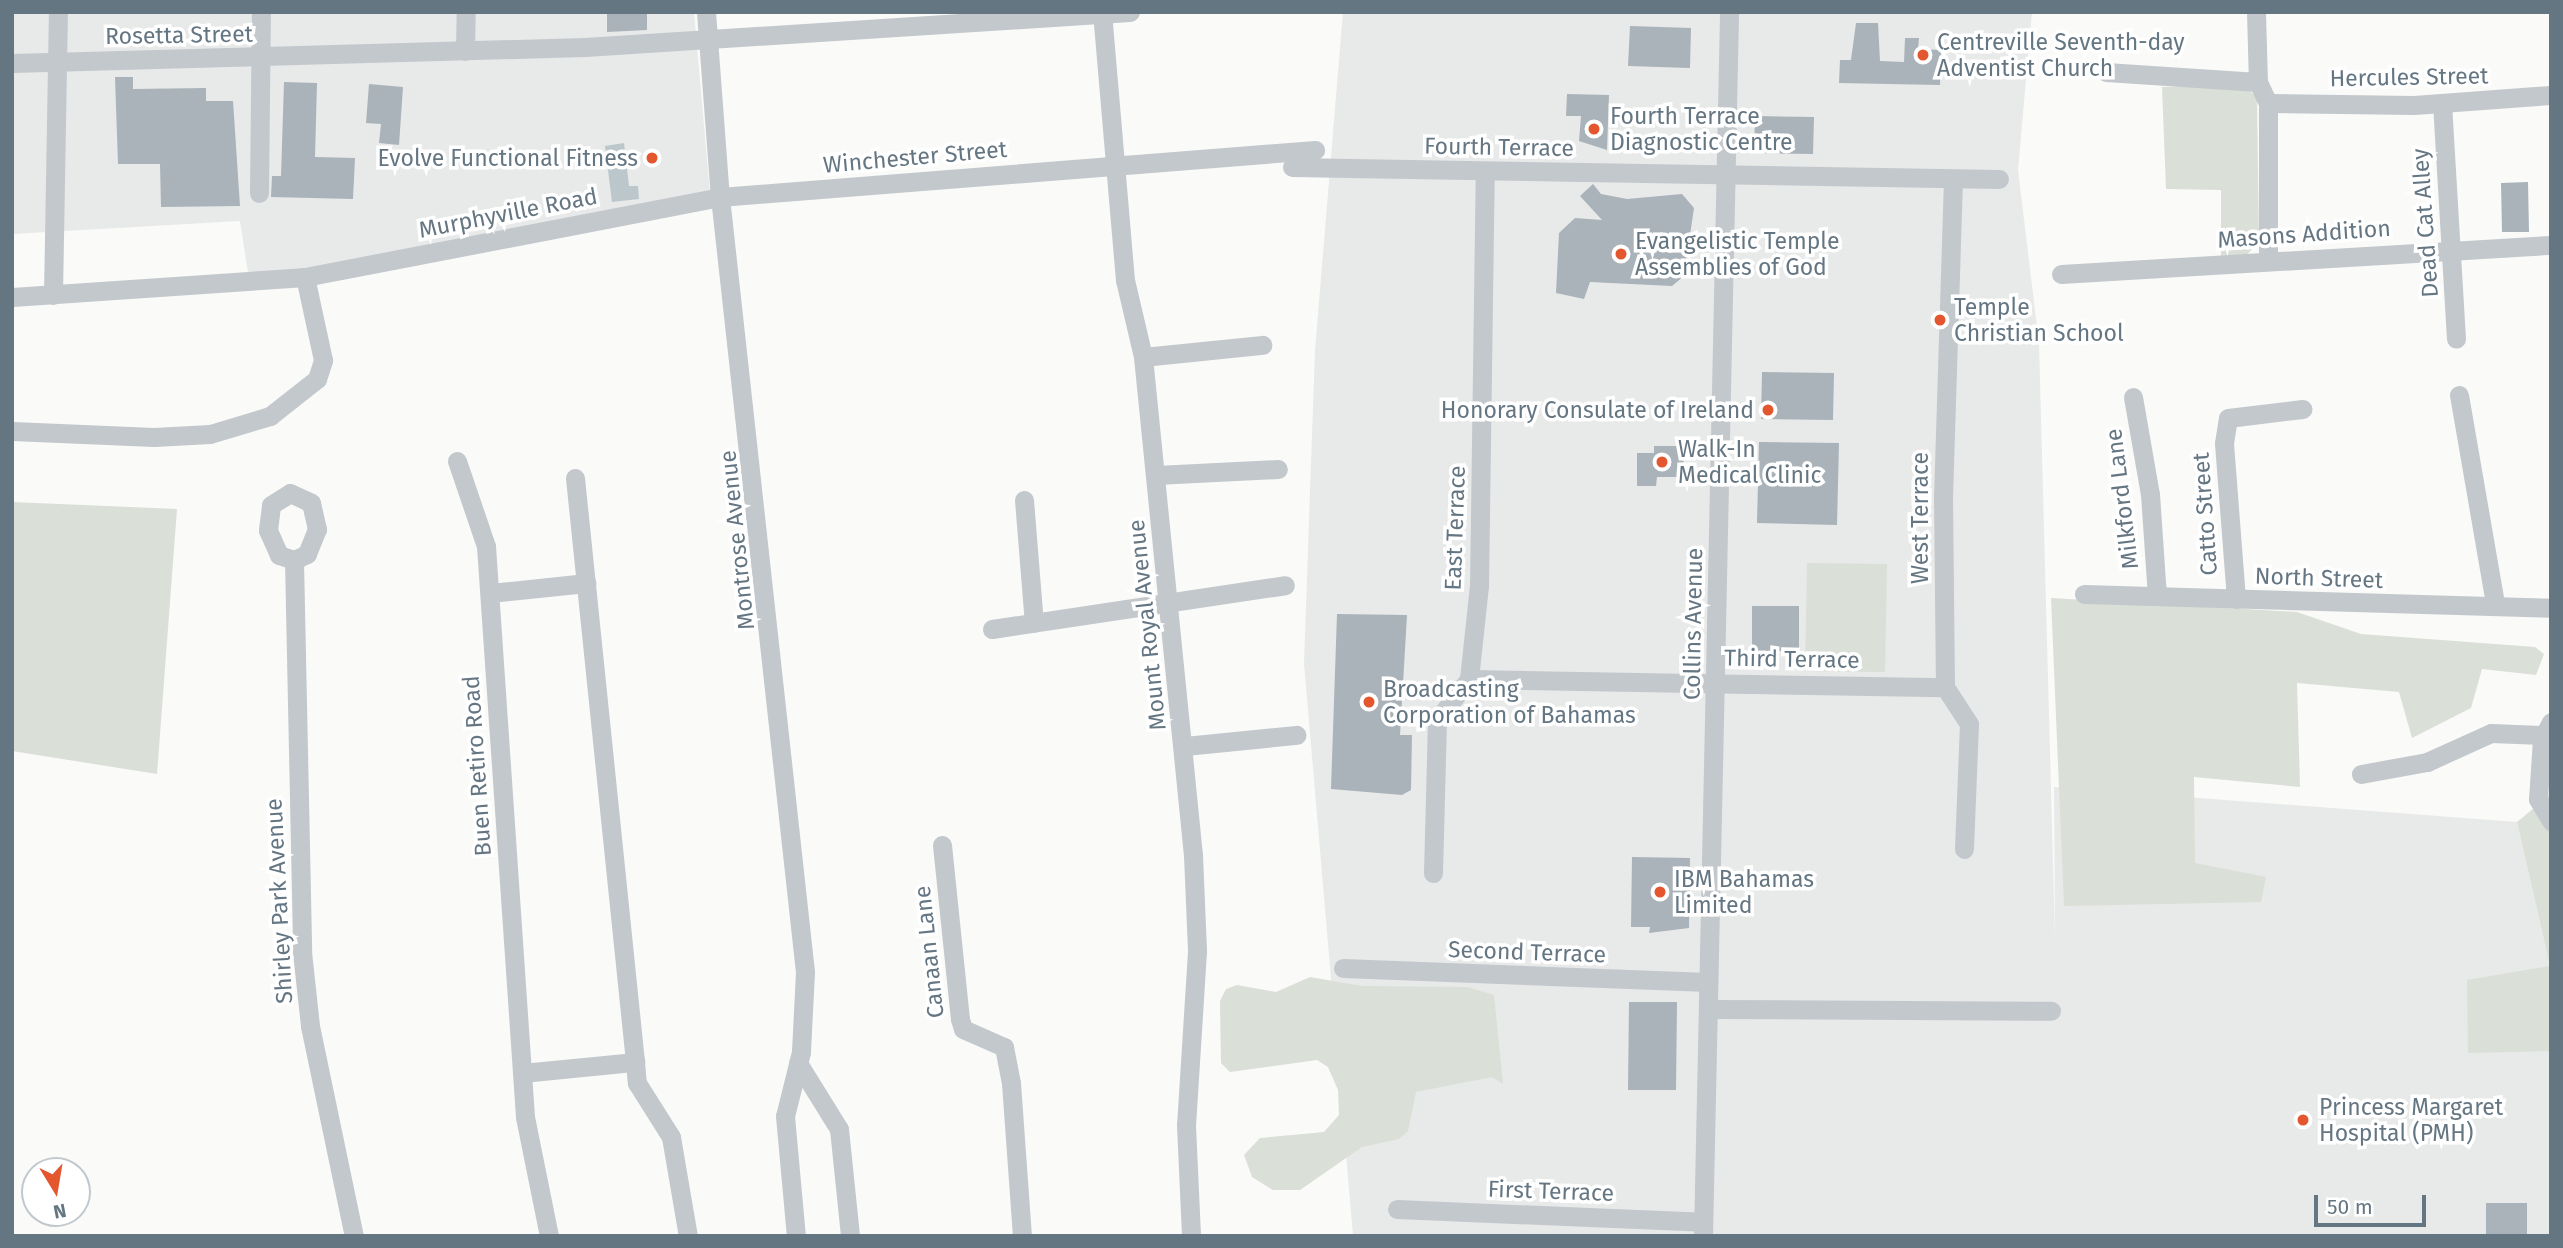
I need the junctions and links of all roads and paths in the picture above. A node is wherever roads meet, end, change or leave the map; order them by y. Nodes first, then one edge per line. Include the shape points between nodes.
1 (58, 12) edge
2 (261, 12) edge
3 (466, 12) edge
4 (706, 12) edge
5 (1130, 12) edge
6 (1729, 12) edge
7 (2256, 12) edge
8 (1102, 13) edge
9 (706, 40) junction
10 (465, 51) junction
11 (259, 57) junction
12 (57, 62) junction
13 (12, 64) edge
14 (2106, 72) dead end
15 (2258, 82) junction
16 (2551, 95) edge
17 (2267, 103) junction
18 (2442, 103) junction
19 (1315, 150) dead end
20 (1114, 166) junction
21 (1292, 167) dead end
22 (1485, 172) junction
23 (1725, 179) junction
24 (1954, 179) junction
25 (1999, 179) dead end
26 (258, 193) dead end
27 (720, 197) junction
28 (2551, 245) edge
29 (2451, 249) junction
30 (2268, 261) junction
31 (2061, 274) dead end
32 (305, 276) junction
33 (53, 295) junction
34 (12, 297) edge
35 (2456, 339) dead end
36 (1262, 345) dead end
37 (1143, 357) junction
38 (2459, 395) dead end
39 (2133, 397) dead end
40 (2302, 409) dead end
41 (12, 430) edge
42 (457, 461) dead end
43 (1278, 469) dead end
44 (1156, 475) junction
45 (575, 478) dead end
46 (1024, 500) dead end
47 (294, 560) dead end
48 (586, 583) junction
49 (1285, 585) dead end
50 (490, 593) junction
51 (2084, 594) dead end
52 (2157, 596) junction
53 (1168, 598) junction
54 (2236, 599) junction
55 (2495, 604) junction
56 (2551, 608) edge
57 (1034, 623) junction
58 (992, 629) dead end
59 (1469, 679) junction
60 (1718, 682) junction
61 (1945, 687) junction
62 (2547, 728) edge
63 (1296, 735) dead end
64 (1185, 746) junction
65 (2361, 774) dead end
66 (2551, 821) edge
67 (942, 845) dead end
68 (1964, 849) dead end
69 (1433, 873) dead end
70 (1343, 968) dead end
71 (1708, 982) junction
72 (1708, 1009) junction
73 (2051, 1011) dead end
74 (635, 1062) junction
75 (798, 1063) junction
76 (522, 1073) junction
77 (1397, 1209) dead end
78 (1703, 1229) edge
79 (354, 1236) edge
80 (549, 1236) edge
81 (688, 1236) edge
82 (796, 1236) edge
83 (850, 1236) edge
84 (1022, 1236) edge
85 (1191, 1236) edge

1 - 12 street
2 - 11 street
3 - 10 street
4 - 9 street, Montrose Avenue
5 - 8 street, Rosetta Street
6 - 23 street, Collins Avenue
7 - 15 street
8 - 9 street, Rosetta Street
8 - 20 street, Mount Royal Avenue
9 - 10 street, Rosetta Street
9 - 27 street, Montrose Avenue
10 - 11 street, Rosetta Street
11 - 12 street, Rosetta Street
11 - 26 street
12 - 13 street, Rosetta Street
12 - 33 street
14 - 15 street
15 - 17 street
16 - 18 street, Hercules Street
17 - 18 street, Hercules Street
17 - 30 street
18 - 29 street, Dead Cat Alley
19 - 20 street
20 - 27 street, Winchester Street
20 - 37 street, Mount Royal Avenue via 1125,280
21 - 22 street, Fourth Terrace
22 - 23 street, Fourth Terrace
22 - 59 street, East Terrace via 1483,489
23 - 24 street, Fourth Terrace
23 - 60 street, Collins Avenue
24 - 25 street, Fourth Terrace
24 - 61 street, West Terrace via 1943,497
27 - 32 street, Murphyville Road
27 - 75 street, Montrose Avenue via 802,925 806,1011
28 - 29 street, Masons Addition
29 - 30 street, Masons Addition
29 - 35 street, Dead Cat Alley
30 - 31 street, Masons Addition
32 - 33 street, Murphyville Road
32 - 41 street via 323,360 317,379 270,416 210,434 154,437
33 - 34 street, Murphyville Road
36 - 37 street
37 - 44 street, Mount Royal Avenue
38 - 55 street
39 - 52 street, Milkford Lane via 2150,494
40 - 54 street, Catto Street via 2228,418 2224,443
42 - 50 street, Buen Retiro Road via 486,546
43 - 44 street
44 - 53 street, Mount Royal Avenue
45 - 48 street
46 - 57 street
47 - 79 street, Shirley Park Avenue via 302,952 310,1026
48 - 50 street
48 - 74 street
49 - 53 street
50 - 76 street, Buen Retiro Road
51 - 52 street, North Street
52 - 54 street, North Street
53 - 57 street
53 - 64 street, Mount Royal Avenue
54 - 55 street, North Street via 2347,606
55 - 56 street, North Street
57 - 58 street
59 - 60 street, Third Terrace
59 - 69 street via 1437,720
60 - 61 street, Third Terrace
60 - 71 street, Collins Avenue
61 - 68 street via 1969,724
62 - 65 street via 2491,733 2427,762
62 - 66 street via 2538,799
63 - 64 street
64 - 85 street, Mount Royal Avenue via 1198,951 1186,1125
67 - 84 street, Canaan Lane via 963,1029 1004,1047 1019,1134
70 - 71 street, Second Terrace
71 - 72 street, Collins Avenue
72 - 73 street
72 - 78 street, Collins Avenue
74 - 76 street
74 - 81 street via 637,1083 671,1137
75 - 82 street, Montrose Avenue via 785,1115
75 - 83 street via 839,1129
76 - 80 street, Buen Retiro Road
77 - 78 street, First Terrace

